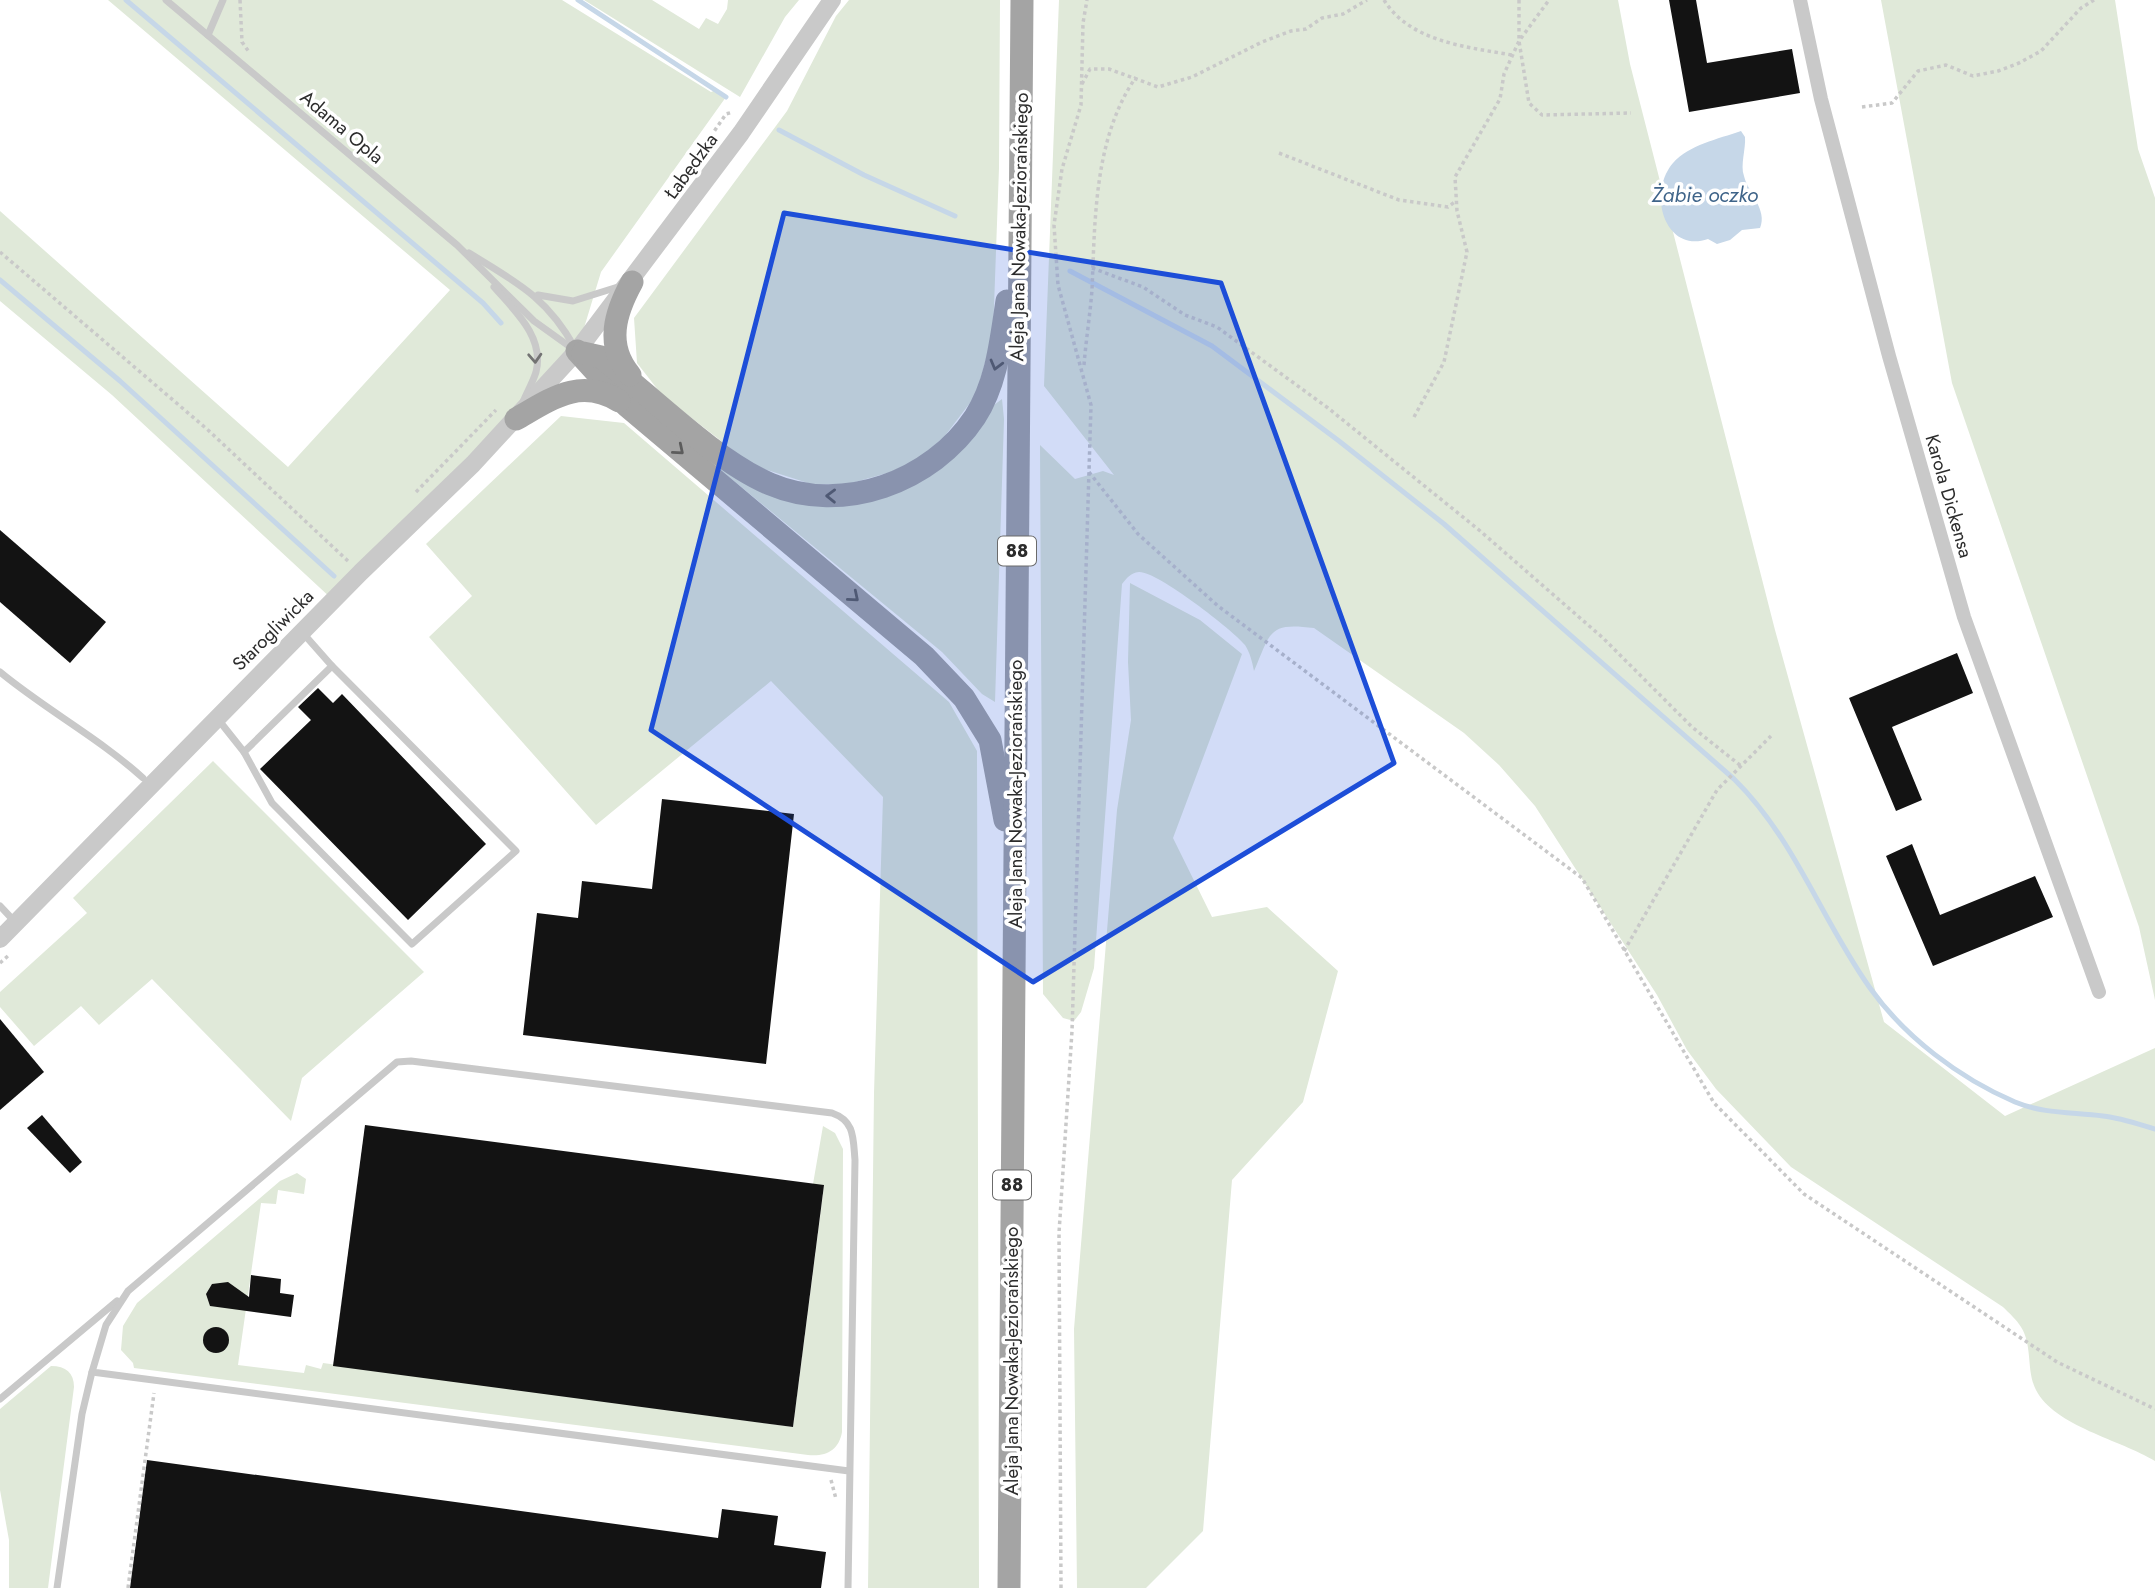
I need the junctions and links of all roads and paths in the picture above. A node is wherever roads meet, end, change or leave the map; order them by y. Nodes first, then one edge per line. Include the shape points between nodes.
1 (166, 0) edge
2 (223, 0) edge
3 (240, 0) edge
4 (832, 0) edge
5 (1022, 0) edge
6 (1087, 0) edge
7 (1367, 0) edge
8 (1384, 0) edge
9 (1519, 0) edge
10 (1549, 0) edge
11 (1800, 0) edge
12 (2094, 0) edge
13 (208, 35) junction
14 (1518, 41) junction
15 (1512, 55) junction
16 (252, 56) dead end
17 (1136, 78) junction
18 (1082, 85) junction
19 (1862, 107) dead end
20 (738, 110) dead end
21 (1631, 113) dead end
22 (1279, 153) dead end
23 (682, 178) dead end
24 (1456, 201) junction
25 (1019, 225) junction
26 (457, 245) junction
27 (0, 252) edge
28 (1092, 268) junction
29 (632, 282) junction
30 (535, 294) junction
31 (577, 351) junction
32 (1084, 369) junction
33 (634, 397) junction
34 (507, 413) junction
35 (1414, 417) dead end
36 (1089, 472) junction
37 (423, 484) dead end
38 (360, 572) junction
39 (302, 631) junction
40 (332, 666) junction
41 (0, 671) edge
42 (217, 717) junction
43 (1771, 736) dead end
44 (244, 752) junction
45 (1741, 766) junction
46 (143, 778) dead end
47 (1015, 877) junction
48 (0, 906) edge
49 (16, 923) junction
50 (0, 939) edge
51 (1625, 951) junction
52 (2099, 992) dead end
53 (128, 1291) junction
54 (92, 1372) junction
55 (154, 1393) dead end
56 (0, 1399) edge
57 (2155, 1409) edge
58 (849, 1471) junction
59 (57, 1588) edge
60 (128, 1588) edge
61 (848, 1588) edge
62 (1009, 1588) edge
63 (1061, 1588) edge

1 - 13 lane, Adama Opla
2 - 13 lane
3 - 16 path via 242,42
4 - 29 street, Łabędzka
5 - 25 main road, Aleja Jana Nowaka-Jeziorańskiego / 88
6 - 18 path
7 - 17 path via 1306,29 1262,42 1192,77 1158,87
8 - 15 path via 1394,15 1452,45
9 - 14 path
10 - 14 path
11 - 52 street, Karola Dickensa via 1885,343 1964,617
12 - 19 path via 2041,51 2019,63 1973,76 1946,65 1918,71 1892,103
13 - 26 lane, Adama Opla
14 - 15 path
14 - 21 path via 1529,103 1542,115
15 - 24 path via 1500,99 1455,177
17 - 18 path via 1109,69 1090,69
17 - 28 path via 1106,145 1094,213
18 - 32 path via 1054,225 1058,285
20 - 23 path via 726,114
22 - 24 path via 1399,200 1448,207
24 - 35 path via 1467,252 1444,362
25 -> 33 main road via 998,361 986,395 974,418 933,461 888,484 857,496 830,497 770,485
25 - 47 main road, Aleja Jana Nowaka-Jeziorańskiego / 88
26 - 30 lane
26 - 31 lane via 534,321
26 -> 34 lane via 529,327 536,349 536,370
27 - 38 path via 208,430
28 - 32 path
28 - 45 path via 1143,287 1185,315 1217,327 1328,408 1604,638 1692,727
29 - 30 lane via 573,302
29 - 31 street, Łabędzka
29 - 33 main road via 618,309 614,331 615,351
30 - 31 lane
31 - 33 main road
31 - 34 street, Starogliwicka
32 - 36 path via 1091,405
33 - 34 main road via 581,388
33 -> 47 main road via 964,698 990,740
34 - 37 path
34 - 38 street, Starogliwicka
36 - 51 path via 1138,534 1218,606 1582,878
36 - 63 path via 1071,1054 1059,1233
38 - 39 street, Starogliwicka
39 - 40 lane
39 - 42 street, Starogliwicka
40 - 44 lane
40 - 44 lane via 516,851 412,944 272,803
41 - 46 lane via 38,704 120,757
42 - 44 lane
42 - 49 street, Starogliwicka
43 - 45 path
45 - 51 path via 1717,790
47 - 62 main road, Aleja Jana Nowaka-Jeziorańskiego / 88
48 - 49 lane
49 - 50 street, Starogliwicka
51 - 57 path via 1714,1103 1804,1194 2057,1362
53 - 54 lane via 106,1325
53 - 56 lane
53 - 58 lane via 397,1062 832,1113 850,1125 855,1160
54 - 58 lane
54 - 59 lane
55 - 60 path
58 - 61 lane

